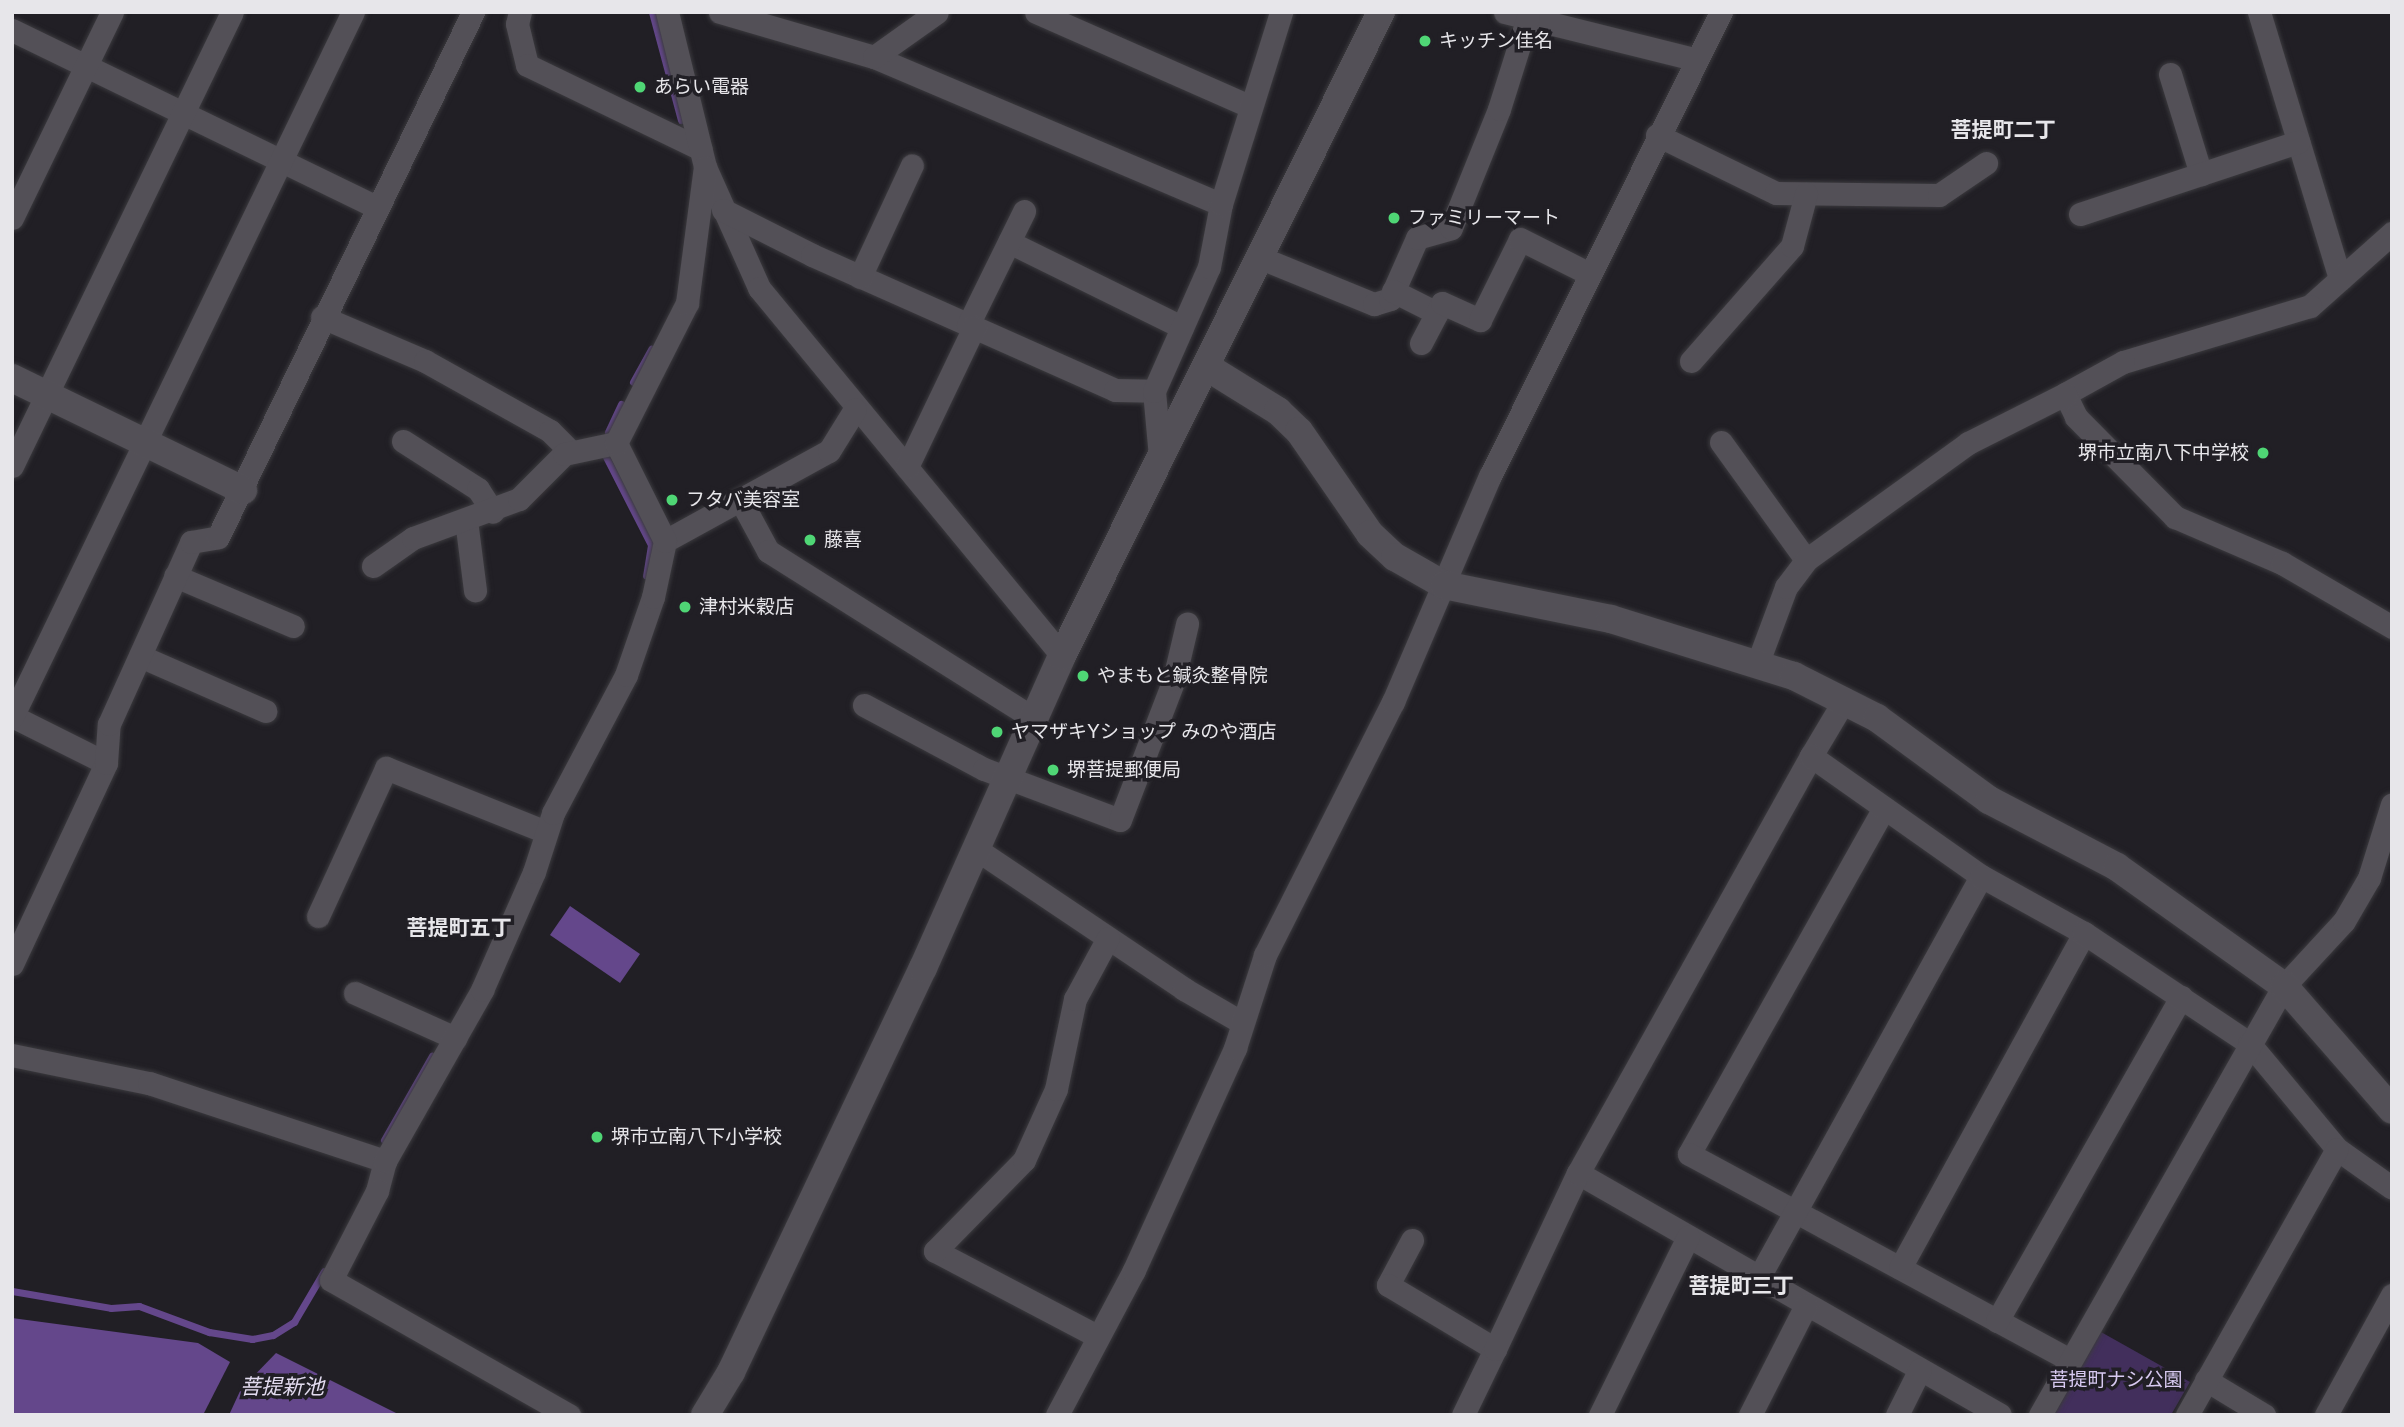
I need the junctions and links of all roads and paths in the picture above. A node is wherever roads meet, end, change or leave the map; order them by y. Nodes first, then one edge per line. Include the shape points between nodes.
1 (112, 12) edge
2 (232, 12) edge
3 (353, 12) edge
4 (473, 12) edge
5 (520, 12) edge
6 (667, 12) edge
7 (720, 12) edge
8 (937, 12) edge
9 (1037, 12) edge
10 (1281, 12) edge
11 (1381, 12) edge
12 (1505, 12) edge
13 (1721, 12) edge
14 (2259, 12) edge
15 (1528, 17) junction
16 (12, 30) edge
17 (874, 57) junction
18 (1694, 59) junction
19 (86, 66) junction
20 (2170, 74) dead end
21 (1249, 106) junction
22 (182, 114) junction
23 (1657, 135) junction
24 (2298, 142) junction
25 (703, 158) junction
26 (279, 162) junction
27 (1986, 163) dead end
28 (912, 165) dead end
29 (2201, 174) junction
30 (1806, 194) junction
31 (1221, 204) junction
32 (377, 207) junction
33 (723, 210) junction
34 (1024, 211) dead end
35 (2080, 215) dead end
36 (12, 218) edge
37 (2392, 233) edge
38 (1009, 242) junction
39 (1261, 258) junction
40 (1588, 273) junction
41 (860, 277) junction
42 (2340, 279) junction
43 (1393, 291) junction
44 (1437, 313) junction
45 (322, 317) junction
46 (971, 326) junction
47 (1182, 327) junction
48 (1421, 343) dead end
49 (1691, 361) dead end
50 (1206, 367) junction
51 (12, 378) edge
52 (1154, 391) junction
53 (2065, 394) junction
54 (47, 395) junction
55 (855, 409) junction
56 (403, 441) dead end
57 (144, 442) junction
58 (1721, 442) dead end
59 (616, 443) junction
60 (571, 452) junction
61 (1160, 457) junction
62 (12, 466) edge
63 (907, 467) junction
64 (243, 490) junction
65 (741, 501) junction
66 (493, 512) junction
67 (466, 520) junction
68 (665, 541) junction
69 (1806, 560) junction
70 (373, 566) dead end
71 (175, 576) junction
72 (1444, 585) junction
73 (475, 590) dead end
74 (1187, 624) dead end
75 (293, 626) dead end
76 (2392, 627) edge
77 (140, 656) junction
78 (1062, 656) junction
79 (1758, 662) junction
80 (1845, 699) junction
81 (864, 705) dead end
82 (265, 711) dead end
83 (12, 717) edge
84 (1032, 717) junction
85 (1811, 756) junction
86 (107, 763) junction
87 (1007, 778) junction
88 (1884, 808) junction
89 (2391, 808) edge
90 (547, 832) junction
91 (976, 849) junction
92 (1980, 876) junction
93 (318, 916) dead end
94 (2084, 933) junction
95 (1108, 938) junction
96 (12, 964) edge
97 (2284, 986) junction
98 (355, 993) dead end
99 (2181, 998) junction
100 (1241, 1022) junction
101 (455, 1038) junction
102 (2249, 1043) junction
103 (12, 1055) edge
104 (2392, 1110) edge
105 (2337, 1149) junction
106 (385, 1161) junction
107 (1578, 1174) junction
108 (2392, 1188) edge
109 (1796, 1212) junction
110 (1688, 1237) junction
111 (1412, 1240) dead end
112 (1900, 1268) junction
113 (1759, 1277) junction
114 (2392, 1295) edge
115 (1806, 1305) junction
116 (1997, 1321) junction
117 (1097, 1336) junction
118 (1494, 1349) junction
119 (2070, 1360) junction
120 (1920, 1370) junction
121 (2206, 1380) junction
122 (569, 1415) edge
123 (705, 1415) edge
124 (1057, 1415) edge
125 (1463, 1415) edge
126 (1600, 1415) edge
127 (1750, 1415) edge
128 (1897, 1415) edge
129 (2000, 1415) edge
130 (2040, 1415) edge
131 (2187, 1415) edge
132 (2264, 1415) edge
133 (2326, 1415) edge

1 - 19 street
2 - 22 street
3 - 26 street
4 - 32 street
5 - 25 street via 517,24 527,65
6 - 25 street
7 - 17 street
8 - 17 street
9 - 21 street
10 - 21 street
11 - 39 street
12 - 15 street
13 - 18 street
14 - 24 street
15 - 18 street
15 - 43 street via 1499,109 1451,228 1417,238
16 - 19 street
17 - 31 street
18 - 23 street
19 - 22 street
19 - 36 street
20 - 29 street
21 - 31 street
22 - 26 street
22 - 54 street
23 - 30 street via 1776,193
23 - 40 street
24 - 29 street
24 - 42 street
25 - 33 street
25 - 59 street via 687,303
26 - 32 street
26 - 57 street
27 - 30 street via 1940,195
28 - 41 street
29 - 35 street
30 - 49 street via 1792,246
31 - 47 street via 1209,267
32 - 45 street
33 - 41 street
33 - 55 street via 758,288
34 - 38 street
37 - 42 street
38 - 46 street
38 - 47 street
39 - 43 street via 1374,304 1390,299
39 - 50 street
40 - 44 street via 1520,239 1480,320 1442,303
40 - 72 street via 1490,476
41 - 46 street
42 - 53 street via 2311,306 2123,362
43 - 44 street
44 - 48 street
45 - 60 street via 425,361 550,431
45 - 64 street
46 - 52 street via 1115,390
46 - 63 street
47 - 52 street
50 - 61 street
50 - 72 street via 1278,411 1299,431 1370,534 1395,557
51 - 54 street
52 - 61 street
53 - 69 street via 1968,443
53 - 76 street via 2076,416 2175,517 2283,563
54 - 57 street
54 - 62 street
55 - 63 street
55 - 65 street via 829,451
56 - 66 street via 478,489
57 - 64 street
57 - 83 street
58 - 69 street
59 - 60 street
59 - 68 street
60 - 66 street via 519,499
61 - 78 street
63 - 78 street
64 - 71 street via 218,537 191,541
65 - 68 street
65 - 84 street via 768,551
66 - 67 street
67 - 70 street via 413,538
67 - 73 street
68 - 90 street via 653,597 626,674
69 - 79 street via 1786,587
71 - 75 street
71 - 77 street
72 - 79 street via 1611,619
72 - 100 street via 1393,702 1265,955
74 - 87 street via 1174,679 1120,820
77 - 82 street
77 - 86 street via 109,724
78 - 84 street
79 - 80 street
80 - 85 street
80 - 97 street via 1989,800 2117,867
81 - 87 street
83 - 86 street
84 - 87 street
85 - 88 street
85 - 107 street
86 - 96 street
87 - 91 street
88 - 92 street
88 - 109 street via 1689,1154
89 - 97 street via 2369,878 2344,921
90 - 93 street via 386,768
90 - 101 street via 487,978
91 - 95 street
91 - 123 street via 731,1373
92 - 94 street
92 - 109 street
94 - 99 street
94 - 112 street
95 - 100 street
95 - 117 street via 1075,999 1056,1089 1024,1160 935,1251
97 - 102 street
97 - 104 street
98 - 101 street
99 - 102 street
99 - 116 street
100 - 117 street via 1235,1048 1134,1270
101 - 106 street
102 - 105 street
102 - 119 street
103 - 106 street via 149,1083
105 - 108 street
105 - 121 street
106 - 122 street via 377,1191 331,1280
107 - 110 street
107 - 118 street
109 - 112 street
109 - 113 street
110 - 113 street
110 - 126 street
111 - 118 street via 1388,1285
112 - 116 street
113 - 115 street
114 - 133 street
115 - 120 street
115 - 127 street
116 - 119 street
117 - 124 street
118 - 125 street
119 - 130 street
120 - 128 street
120 - 129 street
121 - 131 street
121 - 132 street

